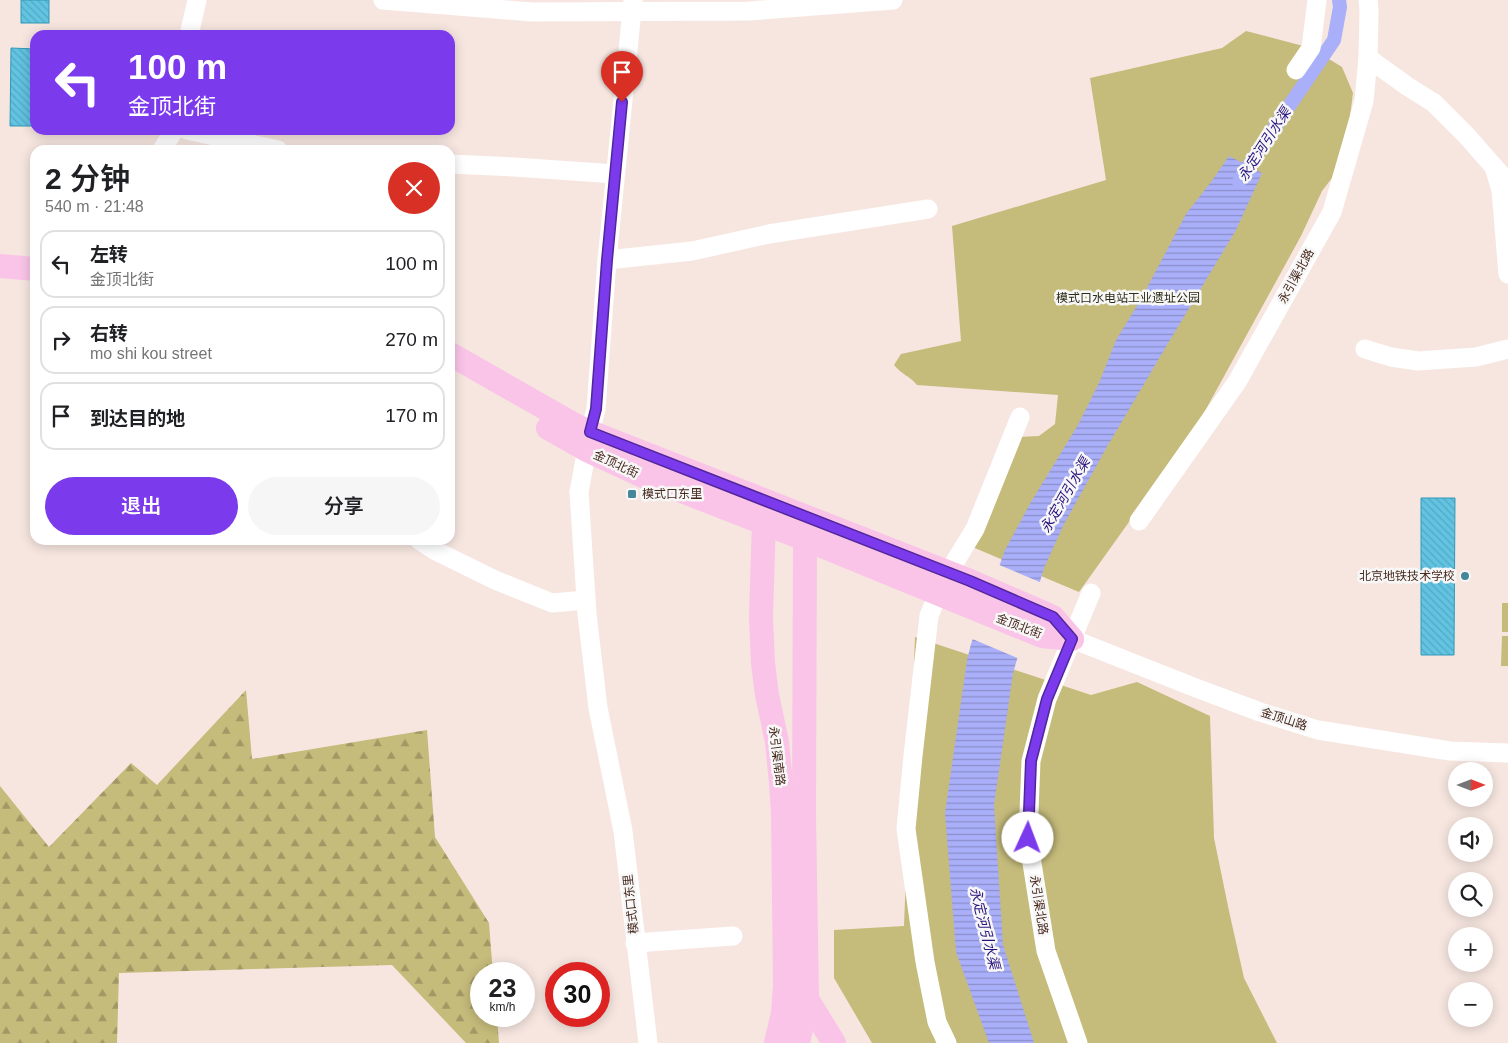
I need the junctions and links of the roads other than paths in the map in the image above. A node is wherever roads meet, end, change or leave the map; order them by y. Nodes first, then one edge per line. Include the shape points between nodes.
1 (197, 0) edge
2 (383, 0) edge
3 (893, 0) edge
4 (1317, 0) edge
5 (1368, 0) edge
6 (632, 6) edge
7 (190, 30) edge
8 (1368, 58) junction
9 (1296, 70) dead end
10 (210, 135) edge
11 (255, 145) edge
12 (455, 164) edge
13 (1493, 166) junction
14 (615, 174) junction
15 (1508, 179) edge
16 (928, 208) dead end
17 (0, 251) edge
18 (30, 253) edge
19 (607, 260) junction
20 (0, 266) edge
21 (30, 269) edge
22 (1508, 274) edge
23 (1508, 349) edge
24 (1365, 350) dead end
25 (455, 357) edge
26 (455, 375) edge
27 (1020, 418) dead end
28 (588, 441) junction
29 (766, 512) junction
30 (1139, 521) dead end
31 (807, 528) junction
32 (427, 545) edge
33 (954, 587) junction
34 (1091, 593) dead end
35 (586, 600) junction
36 (1072, 639) junction
37 (1508, 753) edge
38 (733, 936) dead end
39 (635, 943) junction
40 (807, 1000) junction
41 (799, 1031) edge
42 (648, 1043) edge
43 (776, 1043) edge
44 (834, 1043) edge
45 (947, 1043) edge
46 (1078, 1043) edge

1 - 7 street
2 - 6 street via 532,12
3 - 6 street via 749,11
4 - 9 street via 1311,48
5 - 8 street, 永引渠北路
6 - 14 street, 模式口东里
8 - 13 street via 1434,103
8 - 30 street, 永引渠北路 via 1364,101 1332,212 1237,382
10 - 11 street
12 - 14 street
13 - 15 street
13 - 22 street via 1501,190
14 - 19 street, 模式口东里
16 - 19 street via 769,234 692,251
17 - 18 main road
19 - 28 street, 模式口东里 via 596,409
20 - 21 main road
23 - 24 street via 1476,357 1418,361
25 - 28 main road, 金顶北街 via 573,424
26 - 28 main road, 金顶北街
27 - 33 street
28 - 29 main road, 金顶北街
28 - 35 street, 模式口东里 via 580,492
29 - 31 main road, 金顶北街
29 - 41 main road, 永引渠南路 via 761,618 763,663 777,742 783,814 785,986
31 - 33 main road, 金顶北街
31 - 40 main road, 永引渠南路 via 804,814
32 - 35 street via 495,580 552,603
33 - 36 main road, 金顶北街 via 1039,623 1042,636
33 - 45 street via 929,616 906,829 925,962 937,1022
34 - 36 street, 永引渠北路
35 - 39 street, 模式口东里 via 598,708 623,831
36 - 37 street, 金顶山路 via 1260,712 1318,730 1450,751
36 - 46 street, 永引渠北路 via 1047,699 1031,761 1028,838 1046,950
38 - 39 street
39 - 42 street, 模式口东里
40 - 41 main road
40 - 44 main road
41 - 43 main road, 永引渠南路

